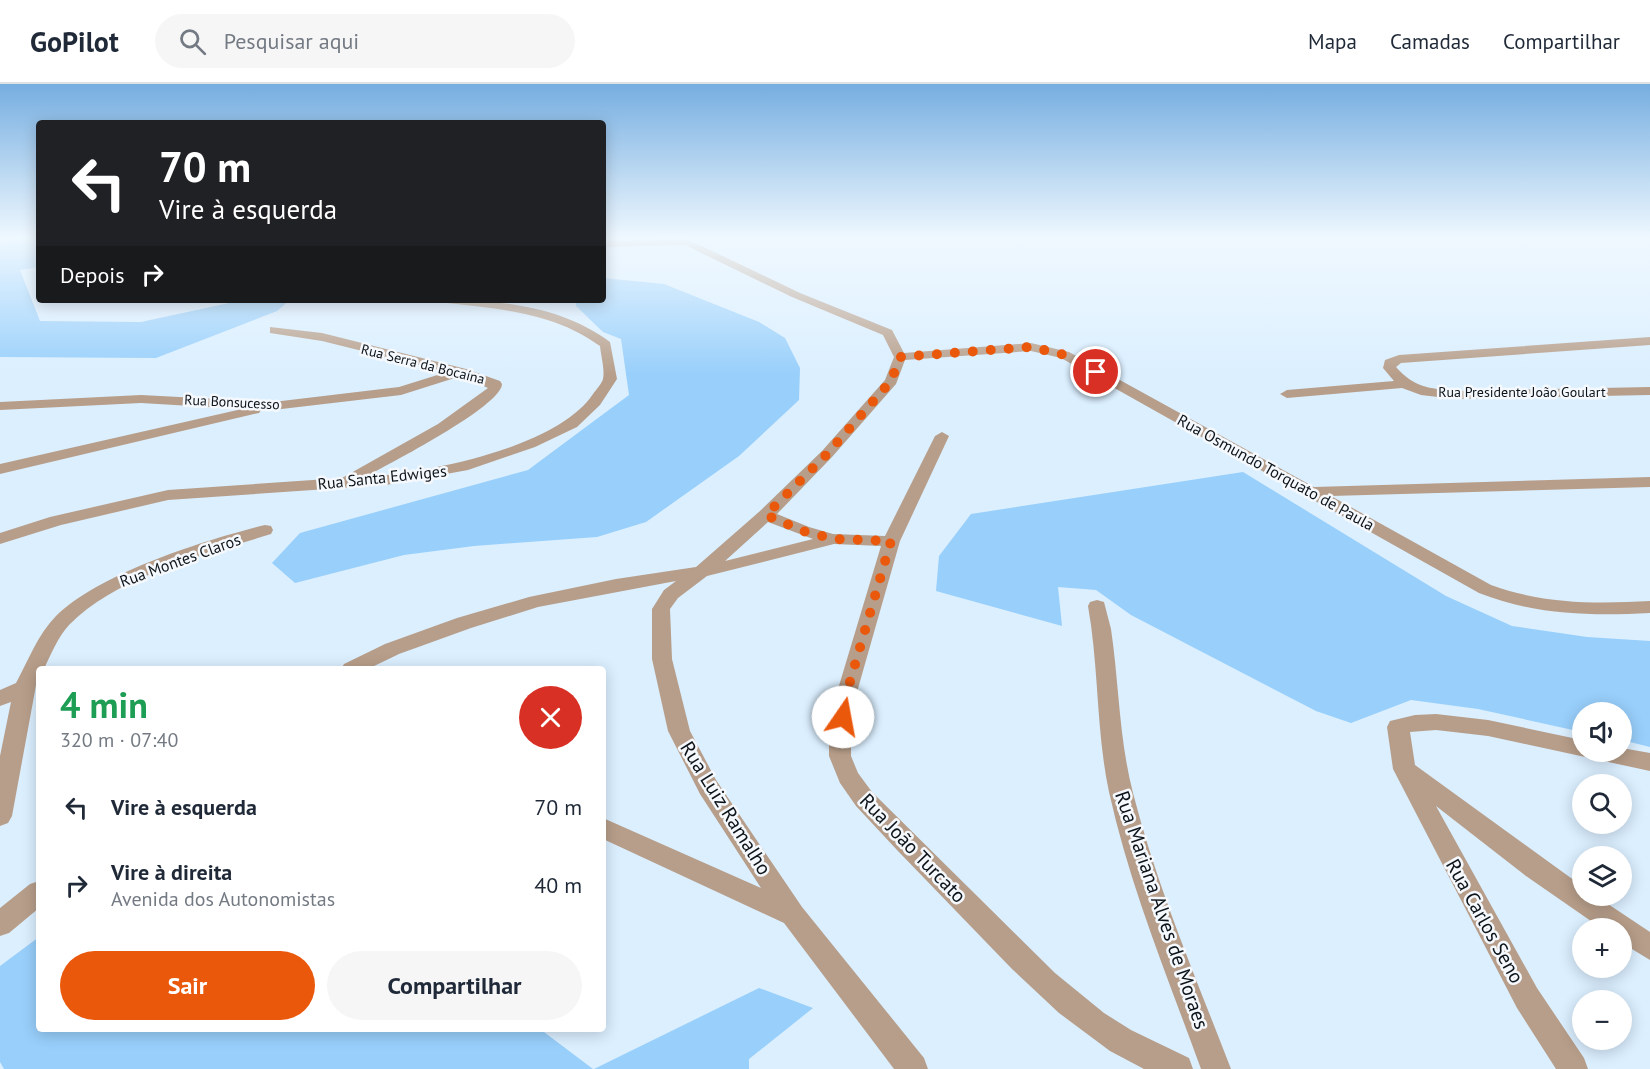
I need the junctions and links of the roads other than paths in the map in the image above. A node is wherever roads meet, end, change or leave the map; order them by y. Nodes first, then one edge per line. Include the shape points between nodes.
1 (773, 283) edge
2 (472, 303) edge
3 (274, 330) dead end
4 (1650, 341) edge
5 (900, 357) junction
6 (460, 372) junction
7 (1404, 384) junction
8 (1650, 391) edge
9 (1287, 394) dead end
10 (0, 406) edge
11 (273, 406) junction
12 (942, 436) dead end
13 (0, 469) edge
14 (1650, 482) edge
15 (342, 483) junction
16 (1313, 492) junction
17 (766, 515) junction
18 (265, 530) dead end
19 (0, 539) edge
20 (834, 539) junction
21 (891, 541) junction
22 (701, 572) junction
23 (1097, 606) dead end
24 (1650, 607) edge
25 (357, 666) edge
26 (24, 688) junction
27 (0, 698) edge
28 (1572, 747) edge
29 (1632, 759) edge
30 (1650, 762) edge
31 (1404, 769) junction
32 (0, 816) edge
33 (606, 829) edge
34 (36, 894) edge
35 (793, 915) junction
36 (0, 924) edge
37 (1650, 947) edge
38 (913, 1069) edge
39 (1178, 1069) edge
40 (1216, 1069) edge
41 (1573, 1069) edge

1 - 5 street via 888,333
2 - 15 street, Rua Santa Edwiges via 515,308 574,323 592,332 606,345 610,379 595,402 572,423 530,444 463,467
3 - 6 street, Rua Serra da Bocaína
4 - 7 street via 1399,359 1390,363 1389,368
5 - 16 street, Rua Osmundo Torquato de Paula via 1031,347 1065,355
5 - 17 street, Rua Luiz Ramalho via 891,381
6 - 11 street, Rua Bonsucesso via 401,391
6 - 15 street, Rua Serra da Bocaína via 493,382 495,389 479,404 416,443
7 - 8 street, Rua Presidente João Goulart via 1421,391 1455,395
7 - 9 street, Rua Presidente João Goulart
10 - 11 street, Rua Bonsucesso via 141,399
11 - 13 street
12 - 21 street, Rua João Turcato
14 - 16 street
15 - 19 street, Rua Santa Edwiges via 168,495 56,521
16 - 24 street, Rua Osmundo Torquato de Paula via 1508,599 1561,608
17 - 20 street
17 - 22 street, Rua Luiz Ramalho
18 - 26 street, Rua Montes Claros via 120,581 88,600 62,621
20 - 21 street
20 - 22 street
21 - 39 street, Rua João Turcato via 845,699 840,756 848,777 864,799 1035,975 1095,1024 1152,1059
22 - 25 street via 536,601 392,649
22 - 35 street, Rua Luiz Ramalho via 671,594 661,609 662,659 679,731 708,787
23 - 40 street, Rua Mariana Alves de Moraes via 1106,651 1109,718 1121,791 1149,883
26 - 27 street
26 - 32 street, Rua Montes Claros
28 - 31 street via 1452,722 1409,722 1398,727
29 - 30 street
31 - 37 street via 1535,868
31 - 41 street, Rua Carlos Seno via 1522,988
33 - 35 street, Rua Luiz Ramalho
34 - 36 street
35 - 38 street, Rua Luiz Ramalho

